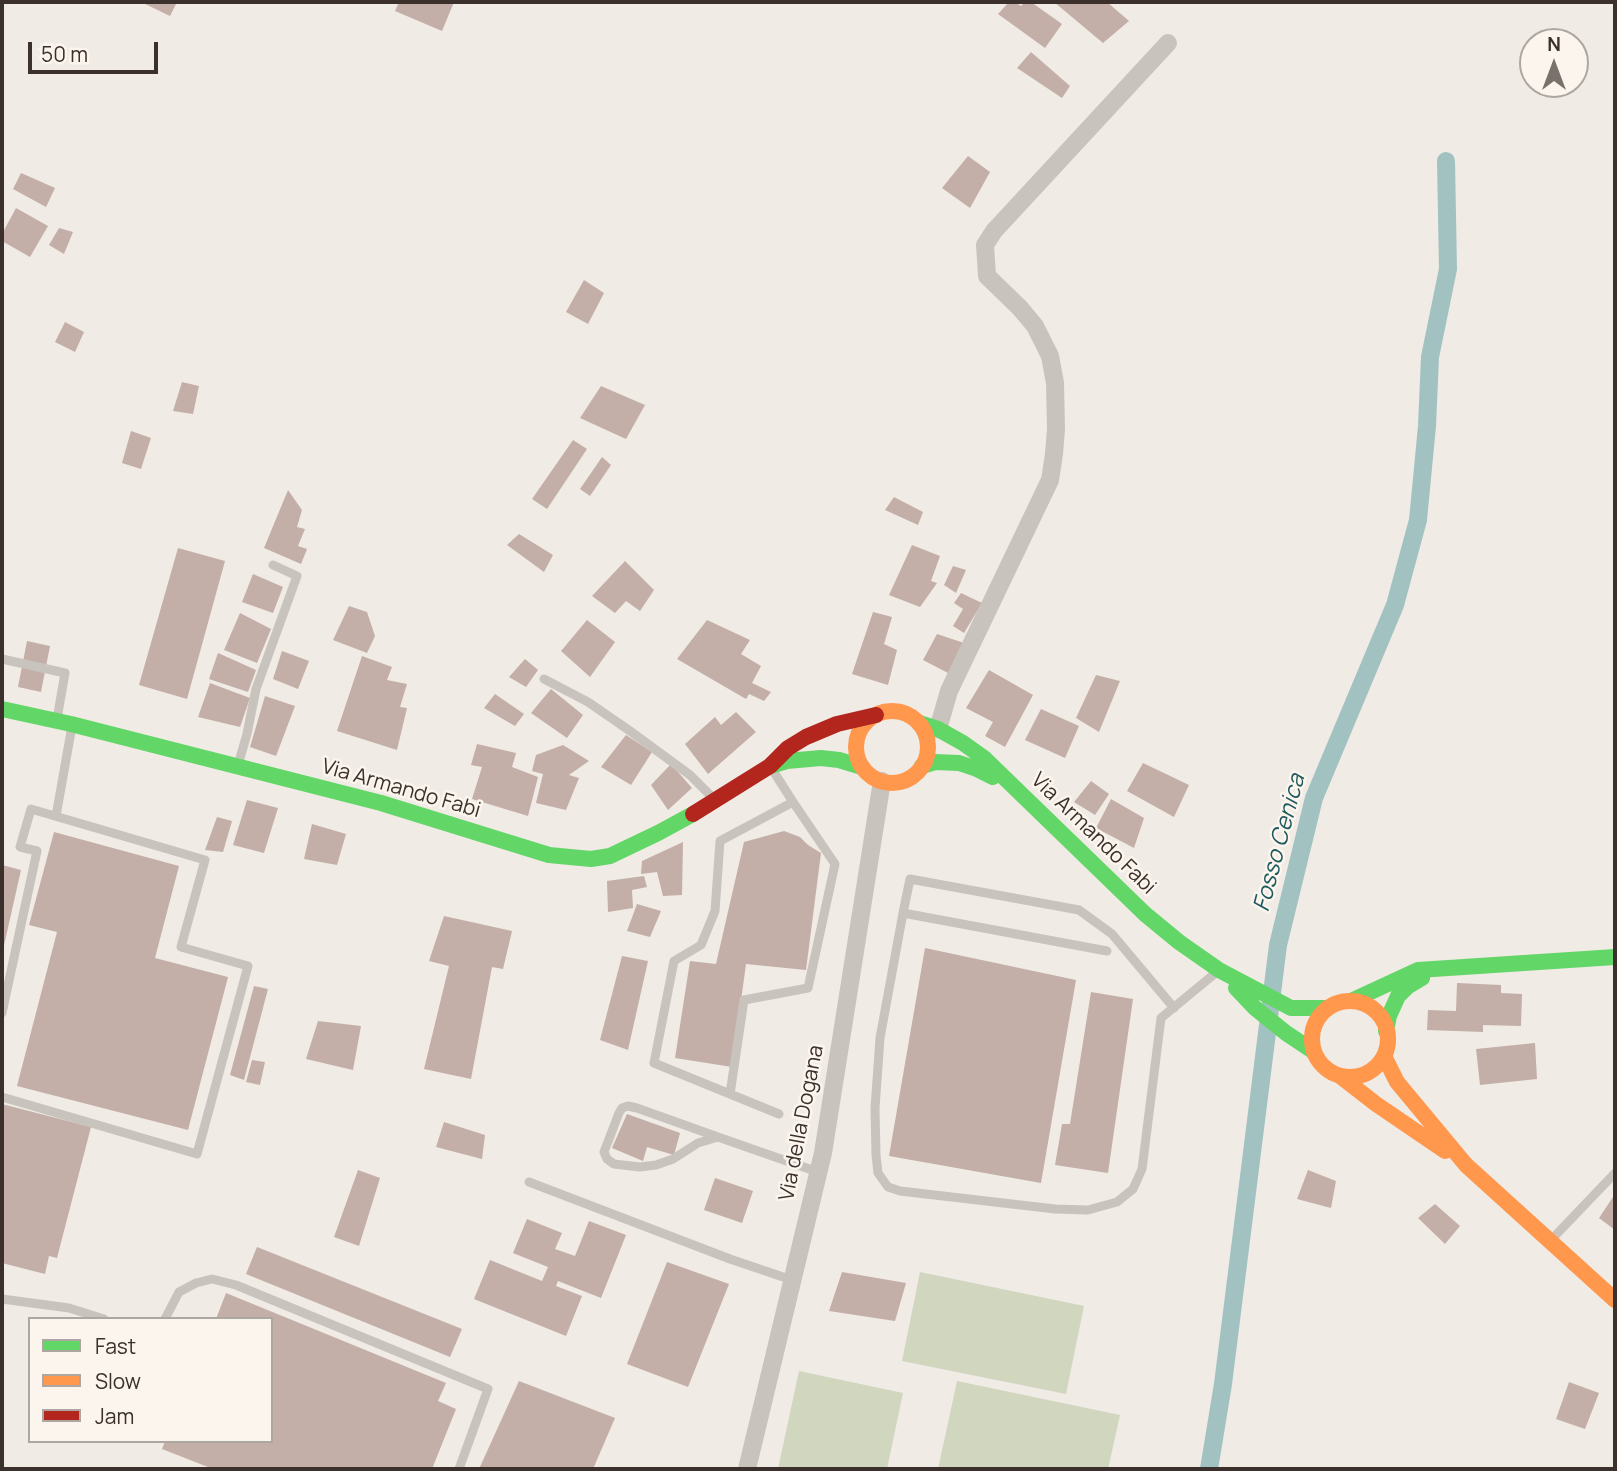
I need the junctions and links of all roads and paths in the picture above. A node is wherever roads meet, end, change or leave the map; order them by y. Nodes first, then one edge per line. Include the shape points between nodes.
1 (1168, 43) dead end
2 (273, 565) dead end
3 (2, 659) edge
4 (544, 679) dead end
5 (2, 709) edge
6 (876, 715) junction
7 (65, 723) junction
8 (919, 723) junction
9 (938, 729) junction
10 (238, 765) junction
11 (770, 766) junction
12 (922, 766) junction
13 (862, 767) junction
14 (882, 781) junction
15 (1018, 791) junction
16 (715, 801) junction
17 (793, 802) junction
18 (55, 816) junction
19 (903, 913) junction
20 (1107, 951) dead end
21 (1615, 957) edge
22 (1438, 968) junction
23 (1219, 970) junction
24 (1351, 1002) junction
25 (1174, 1007) junction
26 (1328, 1008) junction
27 (2, 1013) edge
28 (1386, 1031) junction
29 (1313, 1052) junction
30 (1384, 1056) junction
31 (1340, 1076) junction
32 (730, 1094) junction
33 (2, 1097) edge
34 (779, 1114) dead end
35 (718, 1137) junction
36 (1466, 1165) junction
37 (818, 1172) junction
38 (1615, 1173) edge
39 (529, 1182) dead end
40 (1550, 1241) junction
41 (792, 1280) junction
42 (1612, 1292) edge
43 (2, 1298) edge
44 (98, 1317) edge
45 (166, 1317) edge
46 (459, 1469) edge
47 (747, 1469) edge

1 - 9 street via 985,246 987,276 1035,326 1049,356 1055,383 1054,454 1050,480 950,691
2 - 10 lane via 297,576 256,689
3 - 7 lane via 65,673
4 - 16 lane via 631,731 690,775
5 - 7 street, Via Armando Fabi
6 - 8 street via 899,712
6 - 11 street via 806,737
6 - 13 street via 859,732 857,756
7 - 10 street, Via Armando Fabi
7 - 18 lane
8 - 9 street, Via Armando Fabi
8 - 12 street via 928,744
9 - 15 street, Via Armando Fabi via 984,758
10 - 16 street, Via Armando Fabi via 570,858 610,856
11 - 13 street via 821,758
11 - 16 street, Via Armando Fabi
11 - 17 lane
12 - 14 street via 905,780
12 - 15 street via 960,763
13 - 14 street
14 - 37 street, Via della Dogana
15 - 23 street, Via Armando Fabi via 1145,914
17 - 32 lane via 835,864 808,988 744,1000
17 - 32 lane via 720,841 715,911 701,945 674,961 654,1063
18 - 27 lane via 31,809 20,847 37,851
18 - 33 lane via 205,860 181,947 248,966 197,1154
19 - 20 lane
19 - 25 lane via 909,879 1079,910 1112,934
19 - 25 lane via 880,1038 875,1108 878,1173 888,1188 1055,1209 1088,1210 1117,1202 1133,1189 1142,1169 1161,1018
21 - 22 street
22 - 24 street via 1400,976
22 - 28 street via 1398,996
23 - 25 lane
23 - 26 street, Via Armando Fabi via 1291,1008
23 - 29 street, Via Armando Fabi via 1255,1008
24 - 26 street
24 - 28 street via 1373,1010
26 - 29 street via 1313,1027
28 - 30 street
29 - 31 street via 1328,1071
30 - 31 street via 1366,1074
30 - 36 street via 1397,1082
31 - 36 street
32 - 34 lane
35 - 35 lane via 628,1107 619,1113 604,1152 614,1164 656,1166
35 - 37 lane
36 - 40 street
37 - 41 street, Via della Dogana
38 - 40 lane
39 - 41 lane
40 - 42 street
41 - 47 street, Via della Dogana
43 - 44 lane
45 - 46 lane via 179,1292 212,1279 488,1389

